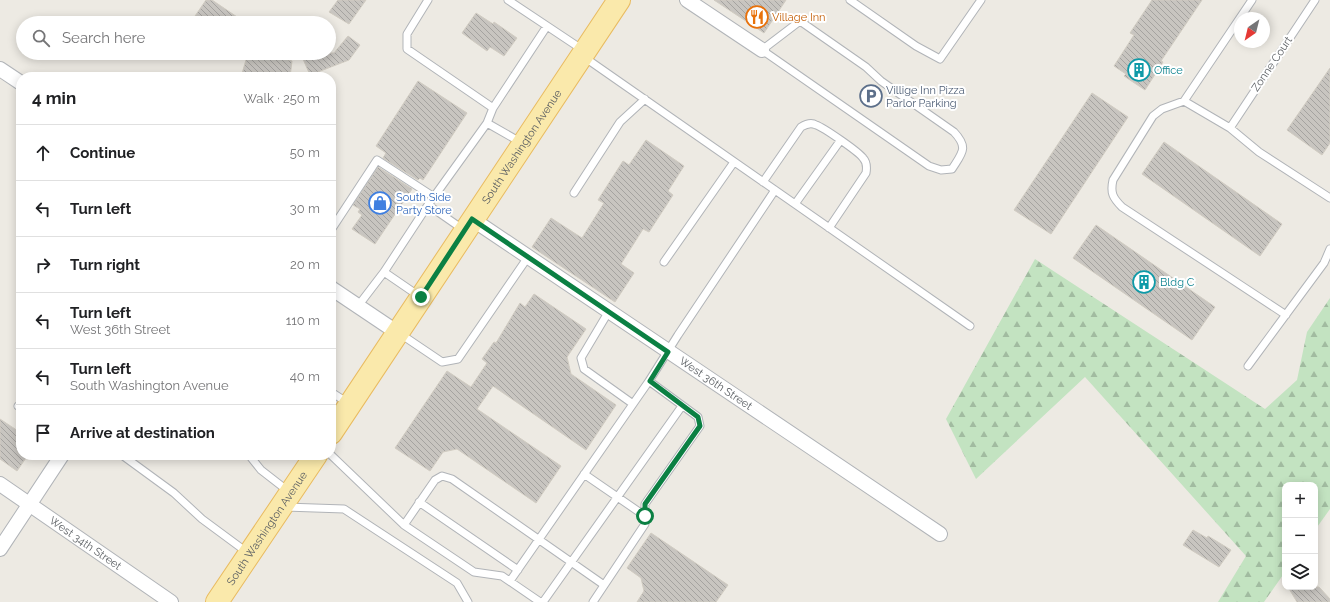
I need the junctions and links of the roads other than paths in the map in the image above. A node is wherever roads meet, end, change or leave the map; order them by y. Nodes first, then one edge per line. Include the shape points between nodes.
1 (428, 0) edge
2 (508, 0) edge
3 (619, 0) edge
4 (686, 0) edge
5 (850, 0) edge
6 (981, 0) edge
7 (1252, 0) edge
8 (1315, 0) edge
9 (547, 26) junction
10 (762, 50) junction
11 (583, 53) junction
12 (0, 69) edge
13 (16, 80) edge
14 (645, 99) junction
15 (1184, 100) junction
16 (493, 108) junction
17 (487, 123) junction
18 (1230, 128) junction
19 (840, 141) junction
20 (523, 143) junction
21 (734, 162) junction
22 (763, 182) junction
23 (775, 190) junction
24 (574, 193) dead end
25 (434, 196) junction
26 (1330, 198) edge
27 (795, 204) junction
28 (428, 205) junction
29 (336, 222) edge
30 (468, 225) junction
31 (828, 228) junction
32 (1330, 249) edge
33 (528, 257) junction
34 (664, 262) dead end
35 (384, 272) junction
36 (336, 291) edge
37 (421, 297) junction
38 (358, 306) junction
39 (609, 311) junction
40 (1286, 315) junction
41 (970, 326) dead end
42 (398, 333) junction
43 (668, 352) junction
44 (1248, 366) dead end
45 (650, 381) junction
46 (336, 395) edge
47 (350, 404) junction
48 (633, 404) junction
49 (682, 406) junction
50 (336, 425) edge
51 (59, 460) edge
52 (129, 460) edge
53 (253, 460) edge
54 (313, 460) edge
55 (336, 460) edge
56 (584, 474) junction
57 (0, 484) edge
58 (617, 497) junction
59 (286, 500) junction
60 (419, 502) junction
61 (30, 504) junction
62 (645, 516) junction
63 (404, 525) junction
64 (940, 534) dead end
65 (539, 540) junction
66 (0, 549) edge
67 (250, 554) junction
68 (571, 562) junction
69 (518, 570) junction
70 (510, 581) junction
71 (604, 585) junction
72 (168, 601) edge
73 (217, 602) edge
74 (468, 602) edge
75 (540, 602) edge
76 (543, 602) edge
77 (593, 602) edge

1 - 16 lane via 407,34 407,49
2 - 9 lane
3 - 11 main road, South Washington Avenue
4 - 10 street
5 - 6 lane via 916,46 940,59
7 - 15 lane
8 - 18 lane, Zonne Court
9 - 11 lane
9 - 16 lane
10 - 10 lane via 929,166 941,170 952,169 964,151 963,141 954,132 800,21
11 - 14 lane
11 - 20 main road, South Washington Avenue
12 - 13 street
14 - 21 lane
14 - 24 lane via 620,122
15 - 18 lane
15 - 40 lane via 1162,109 1153,116 1113,180 1110,191 1114,199 1132,214
16 - 17 lane
17 - 20 lane
17 - 25 lane
18 - 26 lane via 1260,152
19 - 22 lane via 816,125 808,123 802,127
19 - 27 lane
19 - 31 lane via 863,158 867,165 866,173
20 - 30 main road, South Washington Avenue
21 - 22 lane
21 - 34 lane
22 - 23 lane
23 - 27 lane
23 - 43 lane
25 - 28 lane
25 - 29 lane via 377,160
27 - 31 lane
28 - 30 lane
28 - 35 lane
30 - 33 street, West 36th Street
30 - 37 main road, South Washington Avenue
31 - 41 lane
32 - 40 lane via 1324,262
33 - 39 street, West 36th Street
33 - 42 lane via 458,359 442,362
35 - 37 lane
35 - 38 lane
36 - 38 street
37 - 42 main road, South Washington Avenue
38 - 42 street
39 - 43 street, West 36th Street
39 - 48 lane via 581,358 584,369
40 - 44 lane
42 - 47 main road, South Washington Avenue
43 - 45 lane
43 - 64 street, West 36th Street
45 - 48 lane
45 - 49 lane
46 - 47 lane
47 - 50 main road, South Washington Avenue
48 - 56 lane
49 - 58 lane
49 - 62 lane via 698,417 700,426 645,504
51 - 61 street
52 - 67 lane
53 - 59 lane
54 - 59 main road, South Washington Avenue
55 - 63 lane
56 - 58 lane
56 - 65 lane
57 - 61 street, West 34th Street
58 - 62 lane
58 - 68 lane
59 - 67 main road, South Washington Avenue
59 - 74 lane via 344,509 457,583
60 - 63 lane
60 - 65 lane via 435,480 442,476 452,479
60 - 69 lane
61 - 66 street
61 - 72 street, West 34th Street
62 - 71 lane via 645,524
63 - 70 lane via 474,572 502,576
65 - 68 lane
65 - 69 lane
67 - 73 main road, South Washington Avenue
68 - 71 lane
68 - 76 lane
69 - 70 lane
70 - 75 lane
71 - 77 lane

